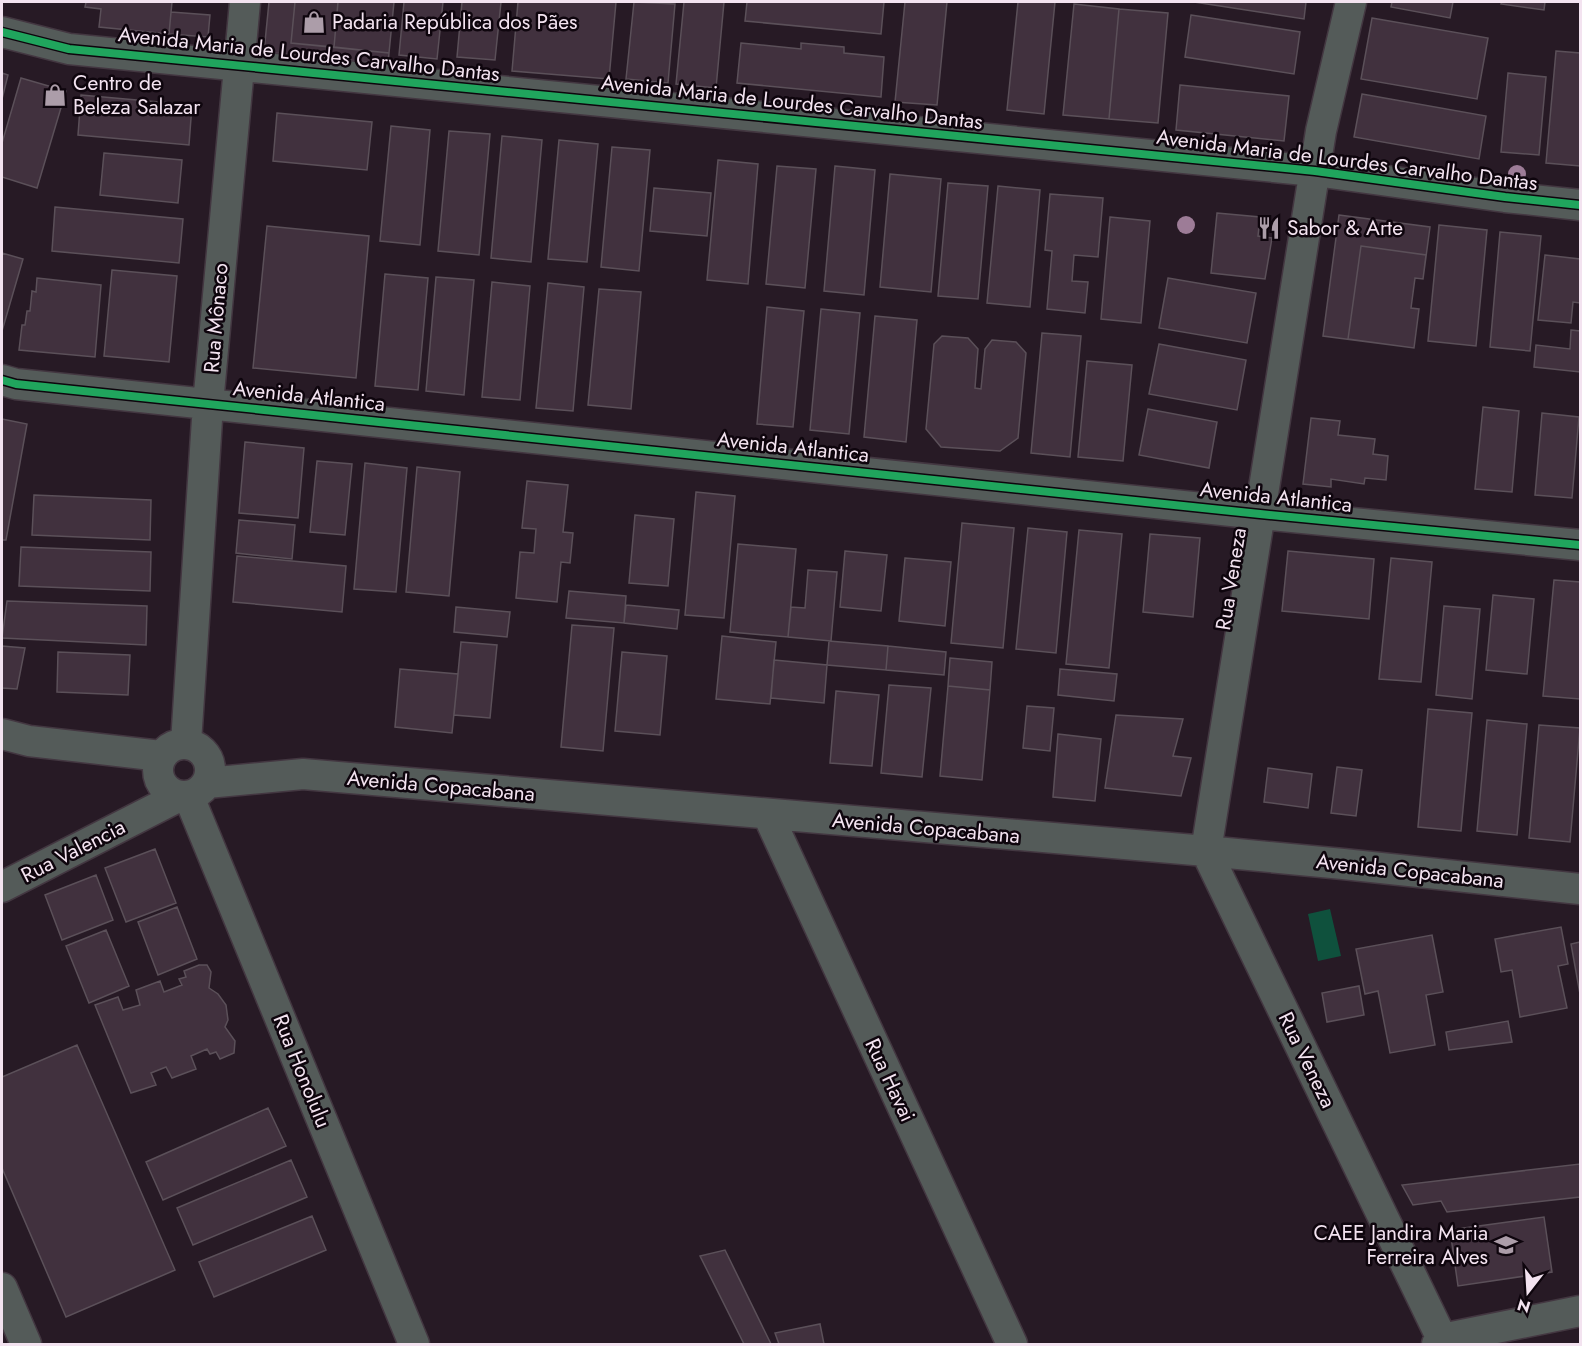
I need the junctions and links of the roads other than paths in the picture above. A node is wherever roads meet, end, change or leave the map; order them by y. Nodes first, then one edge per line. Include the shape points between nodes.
1 (245, 2) edge
2 (1351, 2) edge
3 (2, 32) edge
4 (239, 66) junction
5 (1315, 171) junction
6 (1581, 205) edge
7 (2, 380) edge
8 (208, 404) junction
9 (1260, 514) junction
10 (1581, 545) edge
11 (2, 734) edge
12 (181, 774) junction
13 (768, 814) junction
14 (1206, 851) junction
15 (2, 887) edge
16 (1581, 889) edge
17 (2, 1288) edge
18 (1581, 1311) edge
19 (1440, 1342) edge
20 (26, 1344) edge
21 (414, 1344) edge
22 (1012, 1344) edge

1 - 4 street, Rua Mônaco
2 - 5 street, Rua Veneza
3 - 4 street, Avenida Maria de Lourdes Carvalho Dantas via 69,49
4 - 5 street, Avenida Maria de Lourdes Carvalho Dantas
4 - 8 street, Rua Mônaco
5 - 6 street, Avenida Maria de Lourdes Carvalho Dantas
5 - 9 street, Rua Veneza
7 - 8 street, Avenida Atlantica
8 - 9 street, Avenida Atlantica
8 - 12 street, Rua Mônaco
9 - 10 street, Avenida Atlantica
9 - 14 street, Rua Veneza
11 - 12 street, Avenida Copacabana via 94,750
12 - 13 street, Avenida Copacabana via 303,774
12 - 15 street, Rua Valencia via 145,814
12 - 21 street, Rua Honolulu
13 - 14 street, Avenida Copacabana
13 - 22 street, Rua Havai
14 - 16 street, Avenida Copacabana
14 - 19 street, Rua Veneza
17 - 20 street
18 - 19 street

